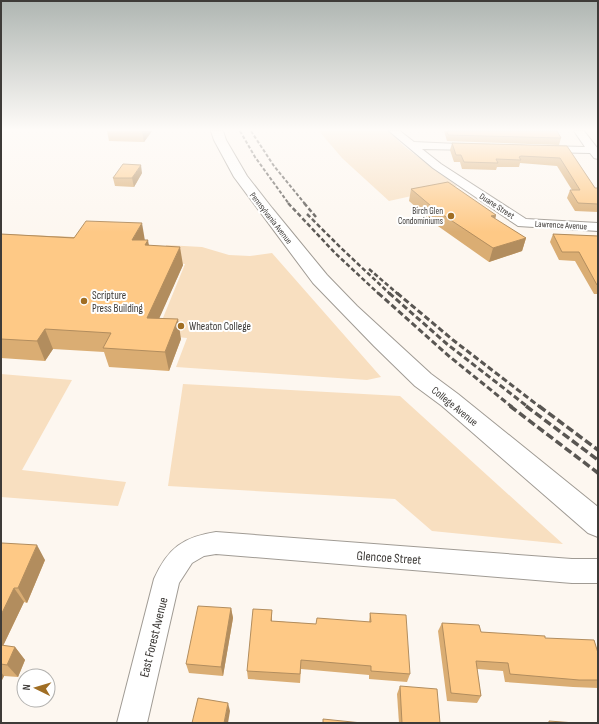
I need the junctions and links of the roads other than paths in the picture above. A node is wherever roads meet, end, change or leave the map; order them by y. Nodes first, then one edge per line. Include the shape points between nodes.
1 (235, 165) edge
2 (436, 165) edge
3 (523, 223) joint
4 (598, 227) edge
5 (320, 279) joint
6 (598, 524) edge
7 (183, 555) joint
8 (598, 571) edge
9 (132, 723) edge

1 - 5 street, Pennsylvania Avenue via 250,191
2 - 3 street, Duane Street
3 - 4 street, Lawrence Avenue
5 - 6 street, College Avenue via 423,380
7 - 8 street, Glencoe Street via 204,545 216,544
7 - 9 street, East Forest Avenue via 168,579

